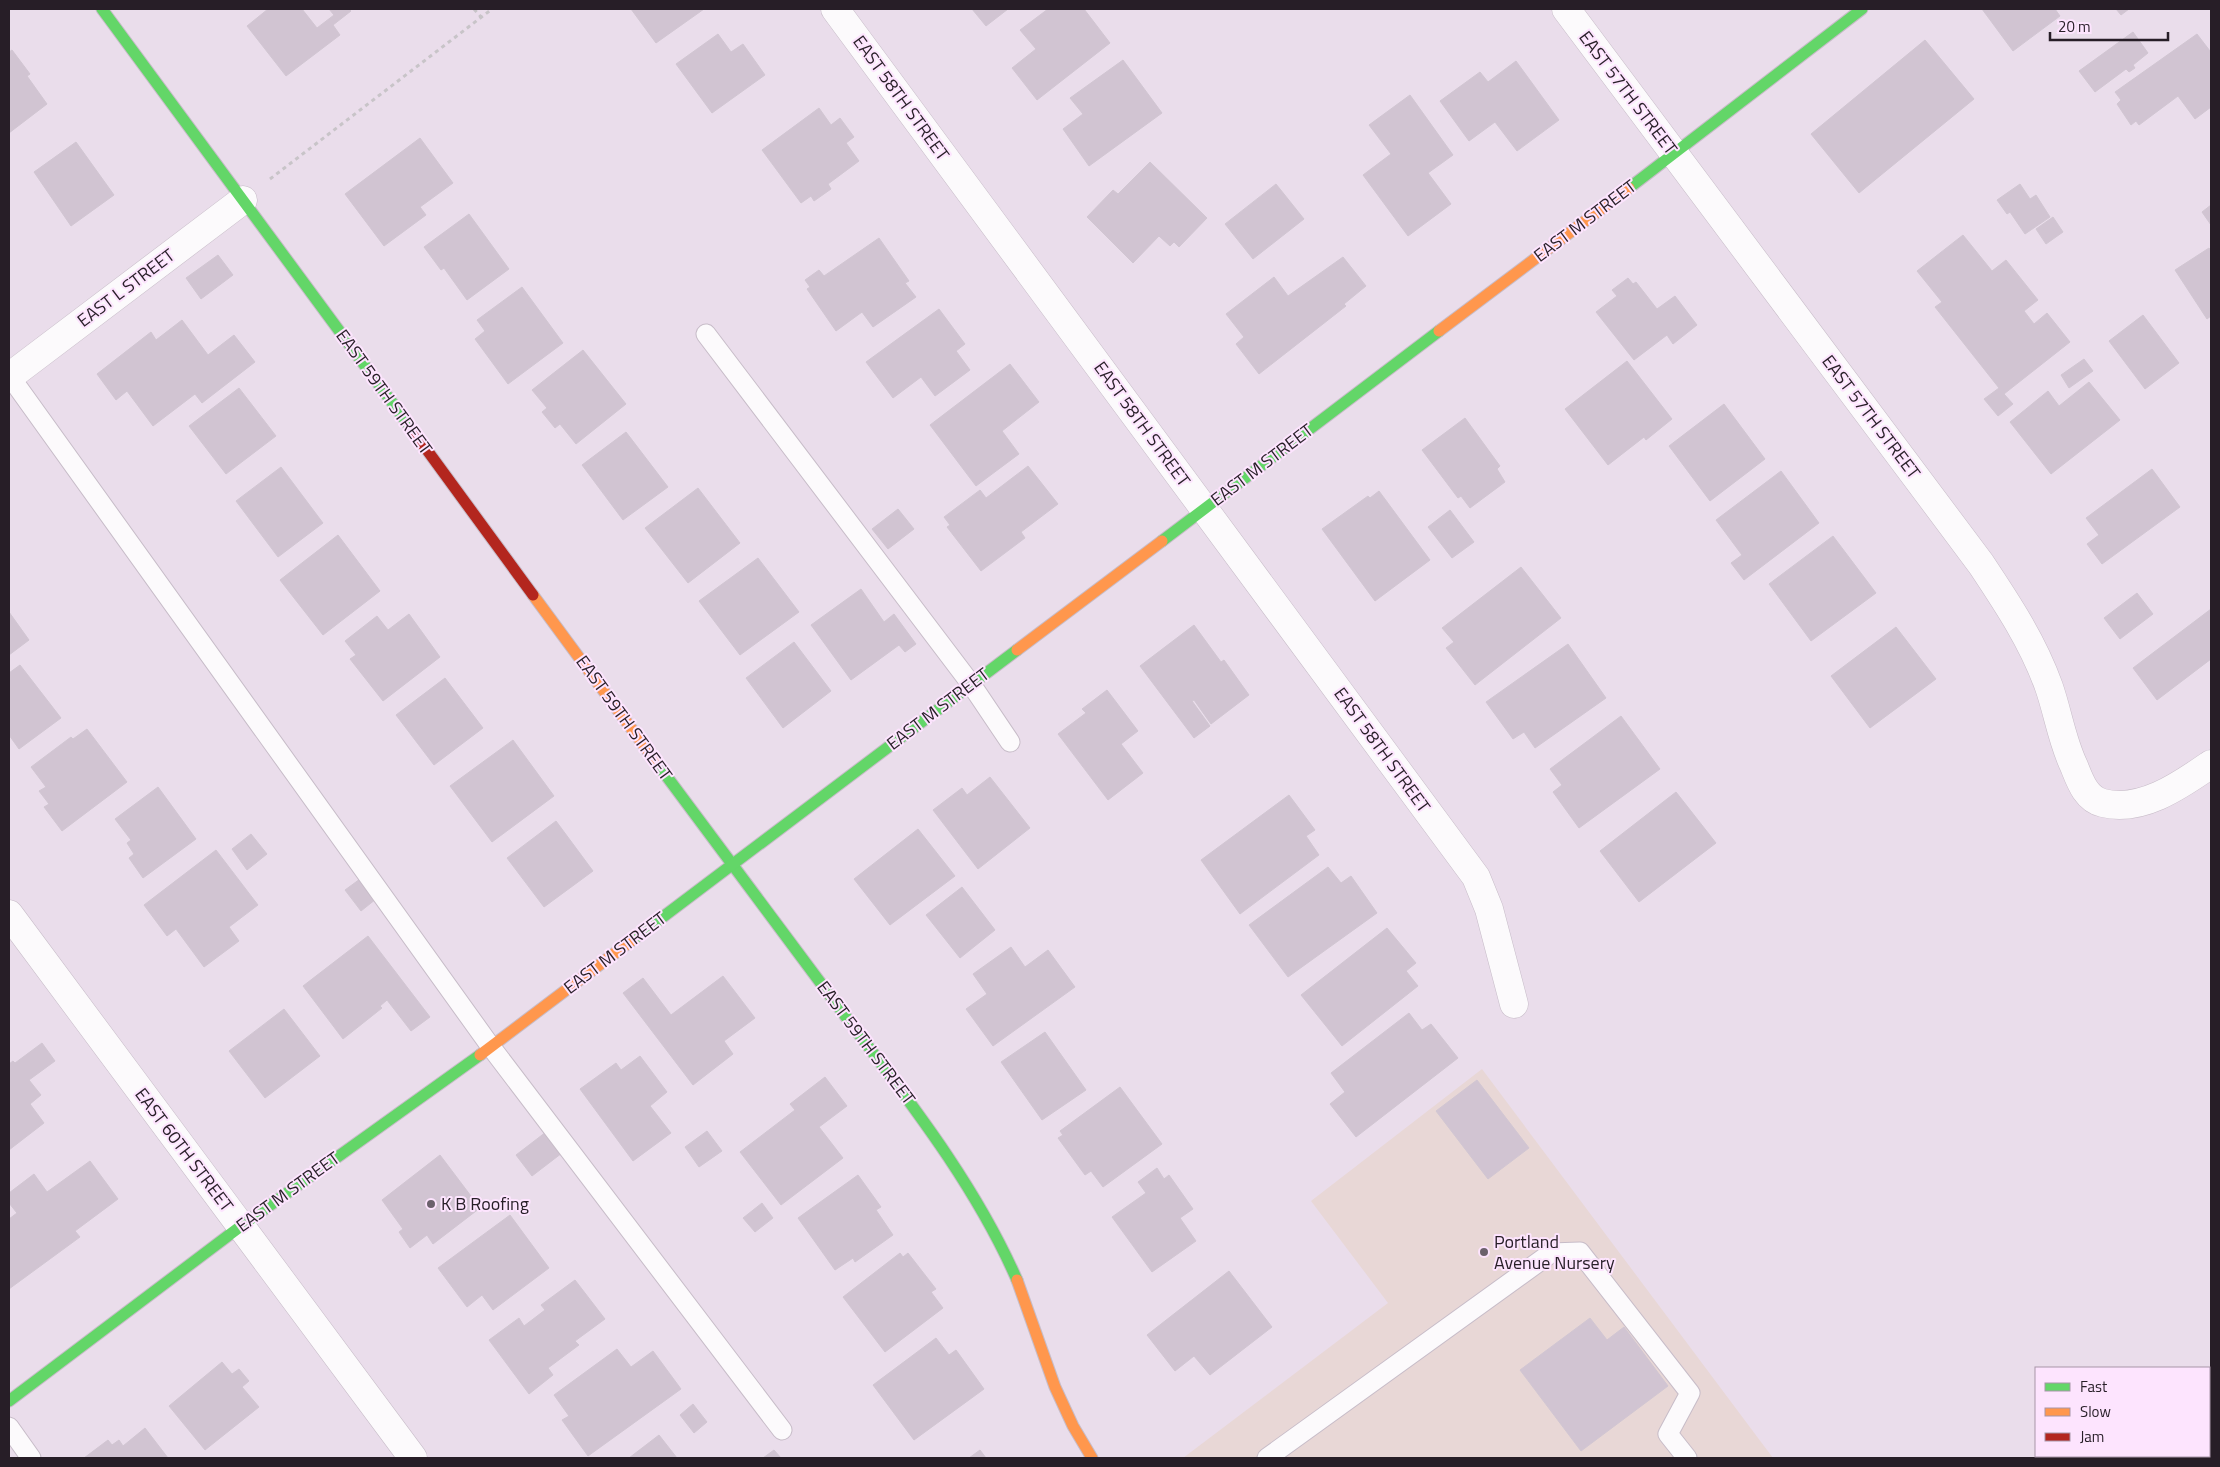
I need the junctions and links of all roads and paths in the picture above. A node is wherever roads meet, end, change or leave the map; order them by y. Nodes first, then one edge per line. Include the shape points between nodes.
1 (102, 9) edge
2 (474, 9) edge
3 (492, 9) edge
4 (835, 9) edge
5 (1566, 9) edge
6 (1862, 9) edge
7 (480, 17) junction
8 (1674, 154) junction
9 (242, 200) junction
10 (706, 334) dead end
11 (9, 376) edge
12 (1204, 508) junction
13 (971, 684) junction
14 (1010, 742) dead end
15 (2211, 764) edge
16 (732, 865) junction
17 (9, 914) edge
18 (1514, 1004) dead end
19 (491, 1047) junction
20 (241, 1226) junction
21 (9, 1401) edge
22 (9, 1427) edge
23 (782, 1430) dead end
24 (31, 1458) edge
25 (413, 1458) edge
26 (1092, 1458) edge
27 (1267, 1458) edge
28 (1687, 1458) edge

1 - 9 street, EAST 59TH STREET
2 - 7 path
3 - 7 path
4 - 12 street, EAST 58TH STREET
5 - 8 street, EAST 57TH STREET
6 - 8 street, EAST M STREET
7 - 9 path
8 - 12 street, EAST M STREET
8 - 15 street, EAST 57TH STREET via 1981,564 2012,612 2049,686 2071,760 2085,792 2102,803 2134,803 2176,787
9 - 11 street, EAST L STREET
9 - 16 street, EAST 59TH STREET
10 - 13 lane
11 - 19 lane
12 - 13 street, EAST M STREET
12 - 18 street, EAST 58TH STREET via 1476,877
13 - 14 lane
13 - 16 street, EAST M STREET
16 - 19 street, EAST M STREET
16 - 26 street, EAST 59TH STREET via 908,1099 976,1199 1004,1250 1055,1387
17 - 20 street, EAST 60TH STREET
19 - 20 street, EAST M STREET
19 - 23 lane
20 - 21 street, EAST M STREET
20 - 25 street, EAST 60TH STREET
22 - 24 lane
27 - 28 lane via 1551,1253 1580,1252 1690,1393 1668,1434

